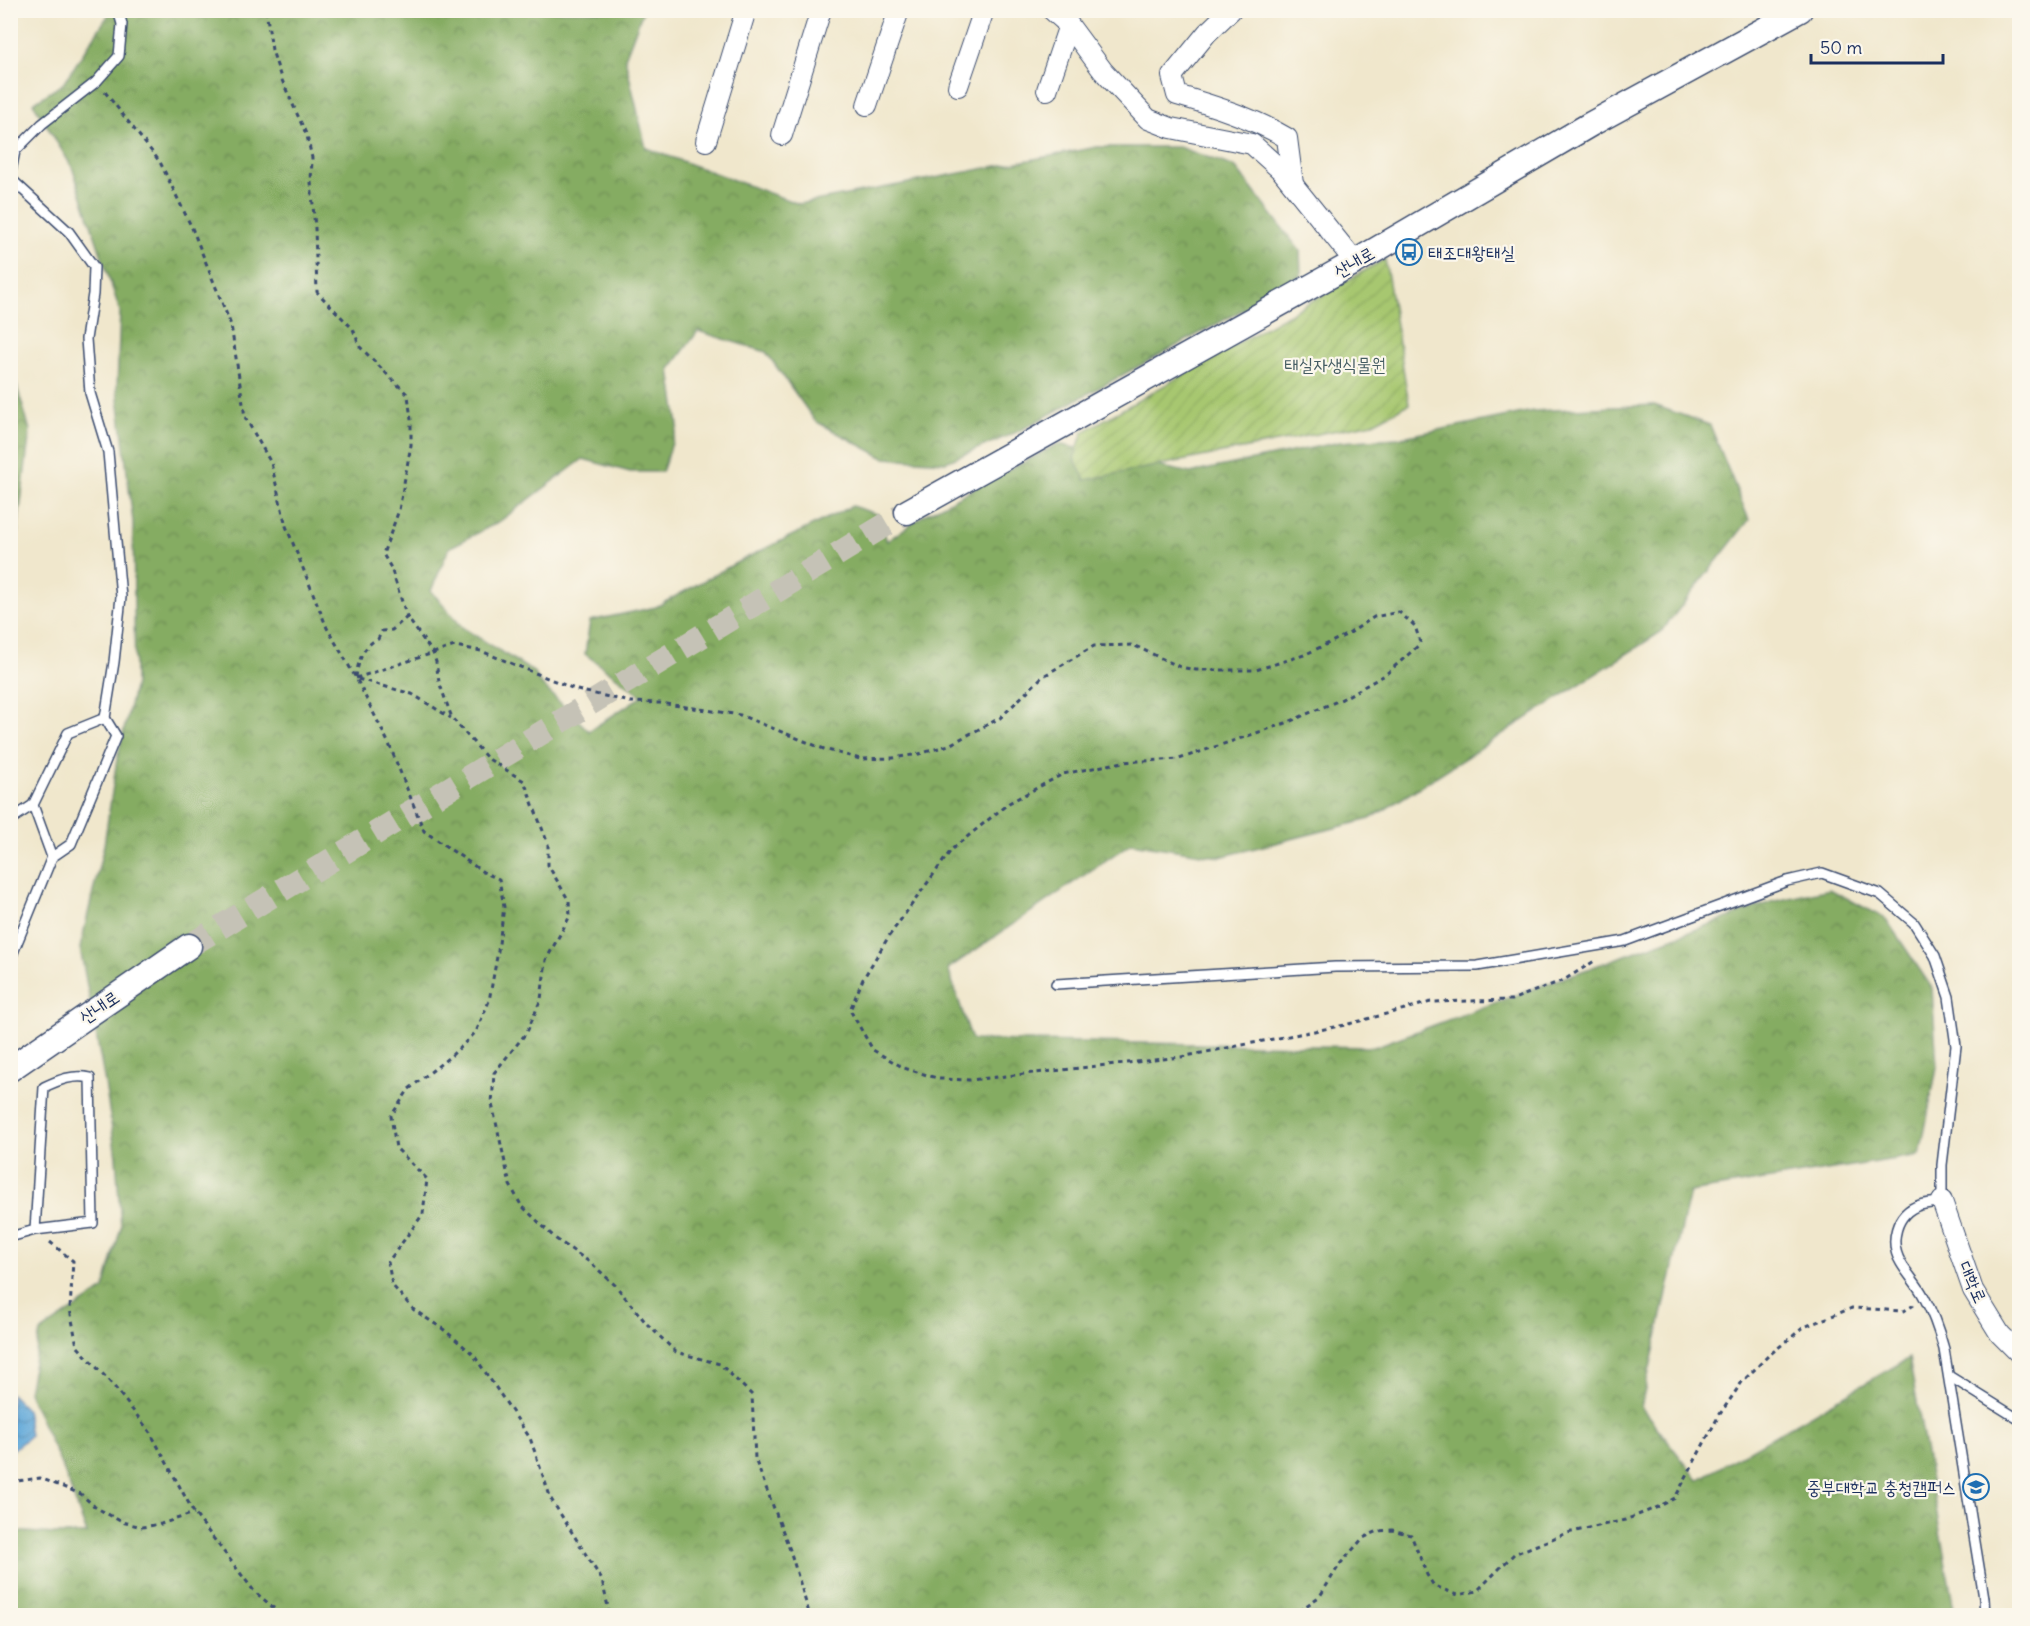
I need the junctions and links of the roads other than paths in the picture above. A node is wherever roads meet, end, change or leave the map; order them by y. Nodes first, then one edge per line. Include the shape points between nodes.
1 (118, 10) edge
2 (746, 10) edge
3 (821, 10) edge
4 (899, 10) edge
5 (984, 10) edge
6 (1052, 10) edge
7 (1232, 10) edge
8 (1800, 10) edge
9 (1069, 25) junction
10 (958, 86) dead end
11 (1047, 90) dead end
12 (867, 105) dead end
13 (782, 135) dead end
14 (706, 141) dead end
15 (10, 177) edge
16 (1293, 184) junction
17 (1355, 262) junction
18 (908, 512) tunnel mouth
19 (105, 718) junction
20 (33, 804) junction
21 (10, 820) edge
22 (52, 857) junction
23 (189, 946) tunnel mouth
24 (10, 960) edge
25 (1056, 984) dead end
26 (10, 1069) edge
27 (1942, 1201) junction
28 (35, 1230) junction
29 (10, 1237) edge
30 (2019, 1354) edge
31 (1949, 1376) junction
32 (2019, 1420) edge
33 (1985, 1616) edge

1 - 15 lane via 122,24 118,56 96,82 42,124 15,151
2 - 14 street
3 - 13 street
4 - 12 street
5 - 10 street
6 - 9 street
7 - 16 street via 1207,33 1172,76 1177,95 1266,126 1287,138
8 - 17 street, 산내로 via 1591,124
9 - 11 street
9 - 16 street via 1148,119 1171,128 1252,144
15 - 19 lane via 69,232 94,267 86,339 90,393 108,452 121,597
16 - 17 street
17 - 18 street, 산내로
19 - 20 lane via 68,733
19 - 22 lane via 116,735 71,844
20 - 21 lane
20 - 22 lane
22 - 24 lane
23 - 26 street, 산내로
25 - 27 lane via 1335,967 1477,966 1625,941 1787,881 1822,873 1880,894 1914,923 1935,956 1949,997 1956,1046 1942,1165
27 - 30 street, 대학로 via 1973,1290 2000,1334
27 - 31 lane via 1918,1205 1907,1213 1896,1230 1893,1244 1900,1262 1925,1298
28 - 28 lane via 93,1223 90,1078 79,1076 44,1087
28 - 29 lane
31 - 32 lane
31 - 33 lane

